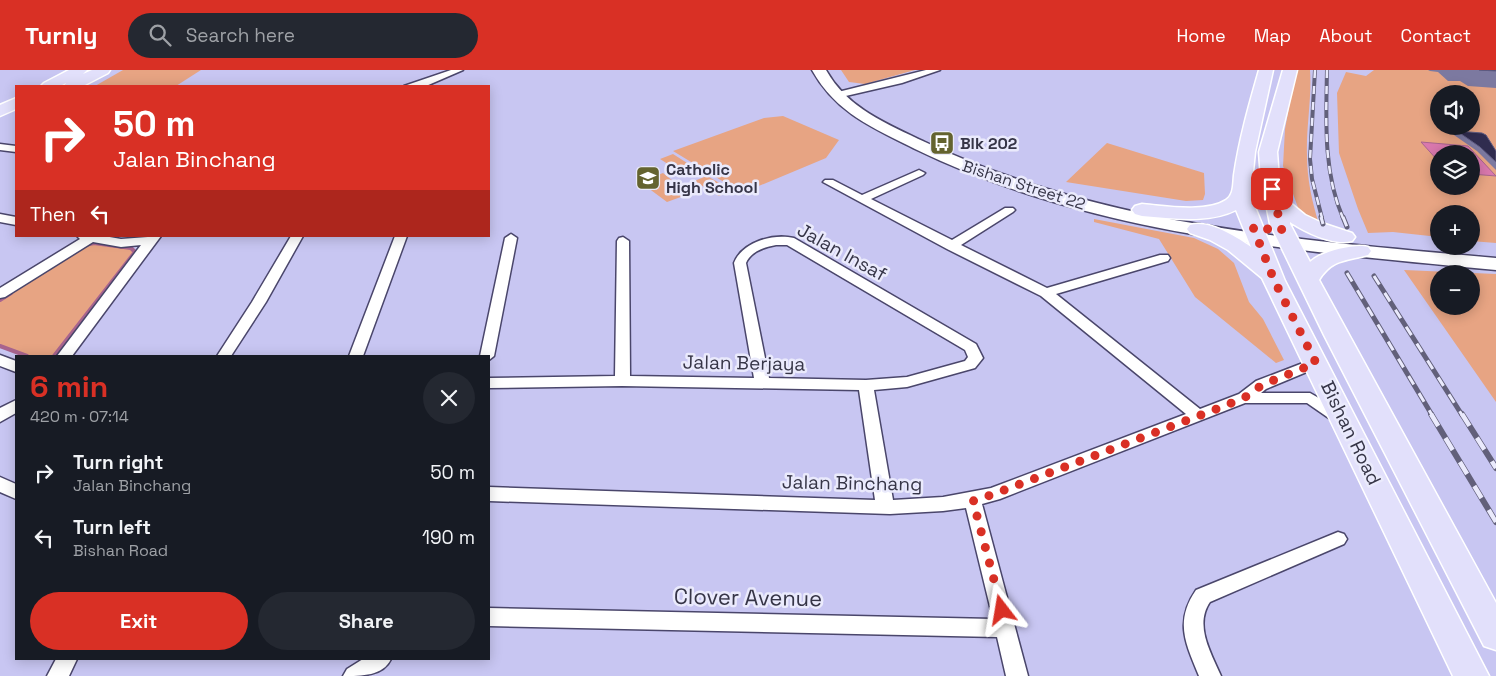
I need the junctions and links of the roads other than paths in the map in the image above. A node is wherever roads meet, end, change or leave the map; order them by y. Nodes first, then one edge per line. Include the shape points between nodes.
1 (80, 70) edge
2 (104, 70) edge
3 (459, 70) edge
4 (467, 70) edge
5 (819, 70) edge
6 (830, 70) edge
7 (936, 70) edge
8 (1266, 70) edge
9 (1290, 70) edge
10 (51, 85) edge
11 (74, 85) edge
12 (421, 85) edge
13 (432, 85) edge
14 (843, 94) junction
15 (15, 104) edge
16 (0, 111) edge
17 (15, 114) edge
18 (0, 122) edge
19 (0, 147) edge
20 (15, 149) edge
21 (0, 155) edge
22 (919, 174) dead end
23 (829, 182) dead end
24 (1242, 191) junction
25 (862, 199) junction
26 (1275, 199) junction
27 (1009, 210) dead end
28 (1142, 210) junction
29 (0, 218) edge
30 (15, 221) edge
31 (1197, 229) junction
32 (1256, 233) junction
33 (87, 237) edge
34 (296, 237) edge
35 (401, 237) edge
36 (1285, 237) junction
37 (154, 238) edge
38 (511, 238) dead end
39 (623, 241) dead end
40 (1353, 244) junction
41 (951, 246) junction
42 (1496, 253) edge
43 (1164, 258) dead end
44 (1496, 264) edge
45 (1274, 280) junction
46 (1308, 281) junction
47 (1046, 293) junction
48 (0, 294) edge
49 (65, 355) edge
50 (225, 355) edge
51 (356, 355) edge
52 (487, 355) edge
53 (976, 358) joint
54 (0, 360) edge
55 (1316, 363) junction
56 (15, 367) edge
57 (622, 381) junction
58 (762, 382) junction
59 (490, 383) edge
60 (866, 386) junction
61 (1244, 398) junction
62 (15, 406) edge
63 (0, 416) edge
64 (1200, 416) junction
65 (1345, 421) junction
66 (0, 484) edge
67 (15, 492) edge
68 (490, 494) edge
69 (973, 501) junction
70 (886, 506) junction
71 (1338, 539) dead end
72 (490, 617) edge
73 (1006, 628) junction
74 (1496, 635) edge
75 (66, 660) edge
76 (379, 660) edge
77 (58, 676) edge
78 (354, 676) edge
79 (1017, 676) edge
80 (1210, 676) edge
81 (1471, 676) edge

1 - 10 main road
2 - 11 main road
3 - 12 street
4 - 13 street
5 - 14 main road, Bishan Street 22 via 830,88
6 - 14 main road, Bishan Street 22
7 - 14 street
8 - 24 main road, Bishan Road via 1246,152
9 - 26 main road, Bishan Road via 1268,152
14 - 28 main road, Bishan Street 22 via 886,120 1004,175 1088,199
14 - 31 main road, Bishan Street 22 via 867,119 952,161 1000,180 1091,208
15 - 16 main road
17 - 18 main road
19 - 20 street
20 - 21 street
22 - 25 street
23 - 25 street
24 - 28 main road via 1234,204 1221,210
24 - 32 main road, Bishan Road
25 - 41 street
26 - 36 main road, Bishan Road
26 - 40 main road via 1302,222
27 - 41 street
28 - 32 main road, Bishan Street 22
29 - 30 street
31 - 32 main road, Bishan Street 22
31 - 45 main road via 1245,250
32 - 36 main road, Bishan Street 22
32 - 45 main road, Bishan Road
33 - 37 street via 121,243
33 - 48 street
34 - 50 street
35 - 51 street
36 - 40 main road, Bishan Street 22
36 - 46 main road, Bishan Road
37 - 49 street
38 - 52 street
39 - 57 street
40 - 42 main road
40 - 44 main road
40 - 46 main road via 1318,265
41 - 47 street
43 - 47 street
45 - 55 main road, Bishan Road
46 - 74 main road, Bishan Road
47 - 64 street
53 - 58 street, Jalan Insaf via 971,347 790,241 780,240 747,252 740,264
53 - 60 street, Jalan Berjaya via 970,365 907,382
54 - 56 street
55 - 61 street, Jalan Binchang via 1262,385
55 - 65 main road, Bishan Road
57 - 58 street, Jalan Berjaya
57 - 59 street, Jalan Berjaya
58 - 60 street, Jalan Berjaya
60 - 70 street
61 - 64 street, Jalan Binchang
61 - 65 street, Jalan Binchang via 1310,398
62 - 63 street
64 - 69 street, Jalan Binchang
65 - 81 main road, Bishan Road
66 - 67 street
68 - 70 street, Jalan Binchang
69 - 70 street, Jalan Binchang via 948,505
69 - 73 street
71 - 80 street via 1203,596 1192,611 1194,632
72 - 73 street, Clover Avenue
73 - 79 street
75 - 77 street
76 - 78 street

